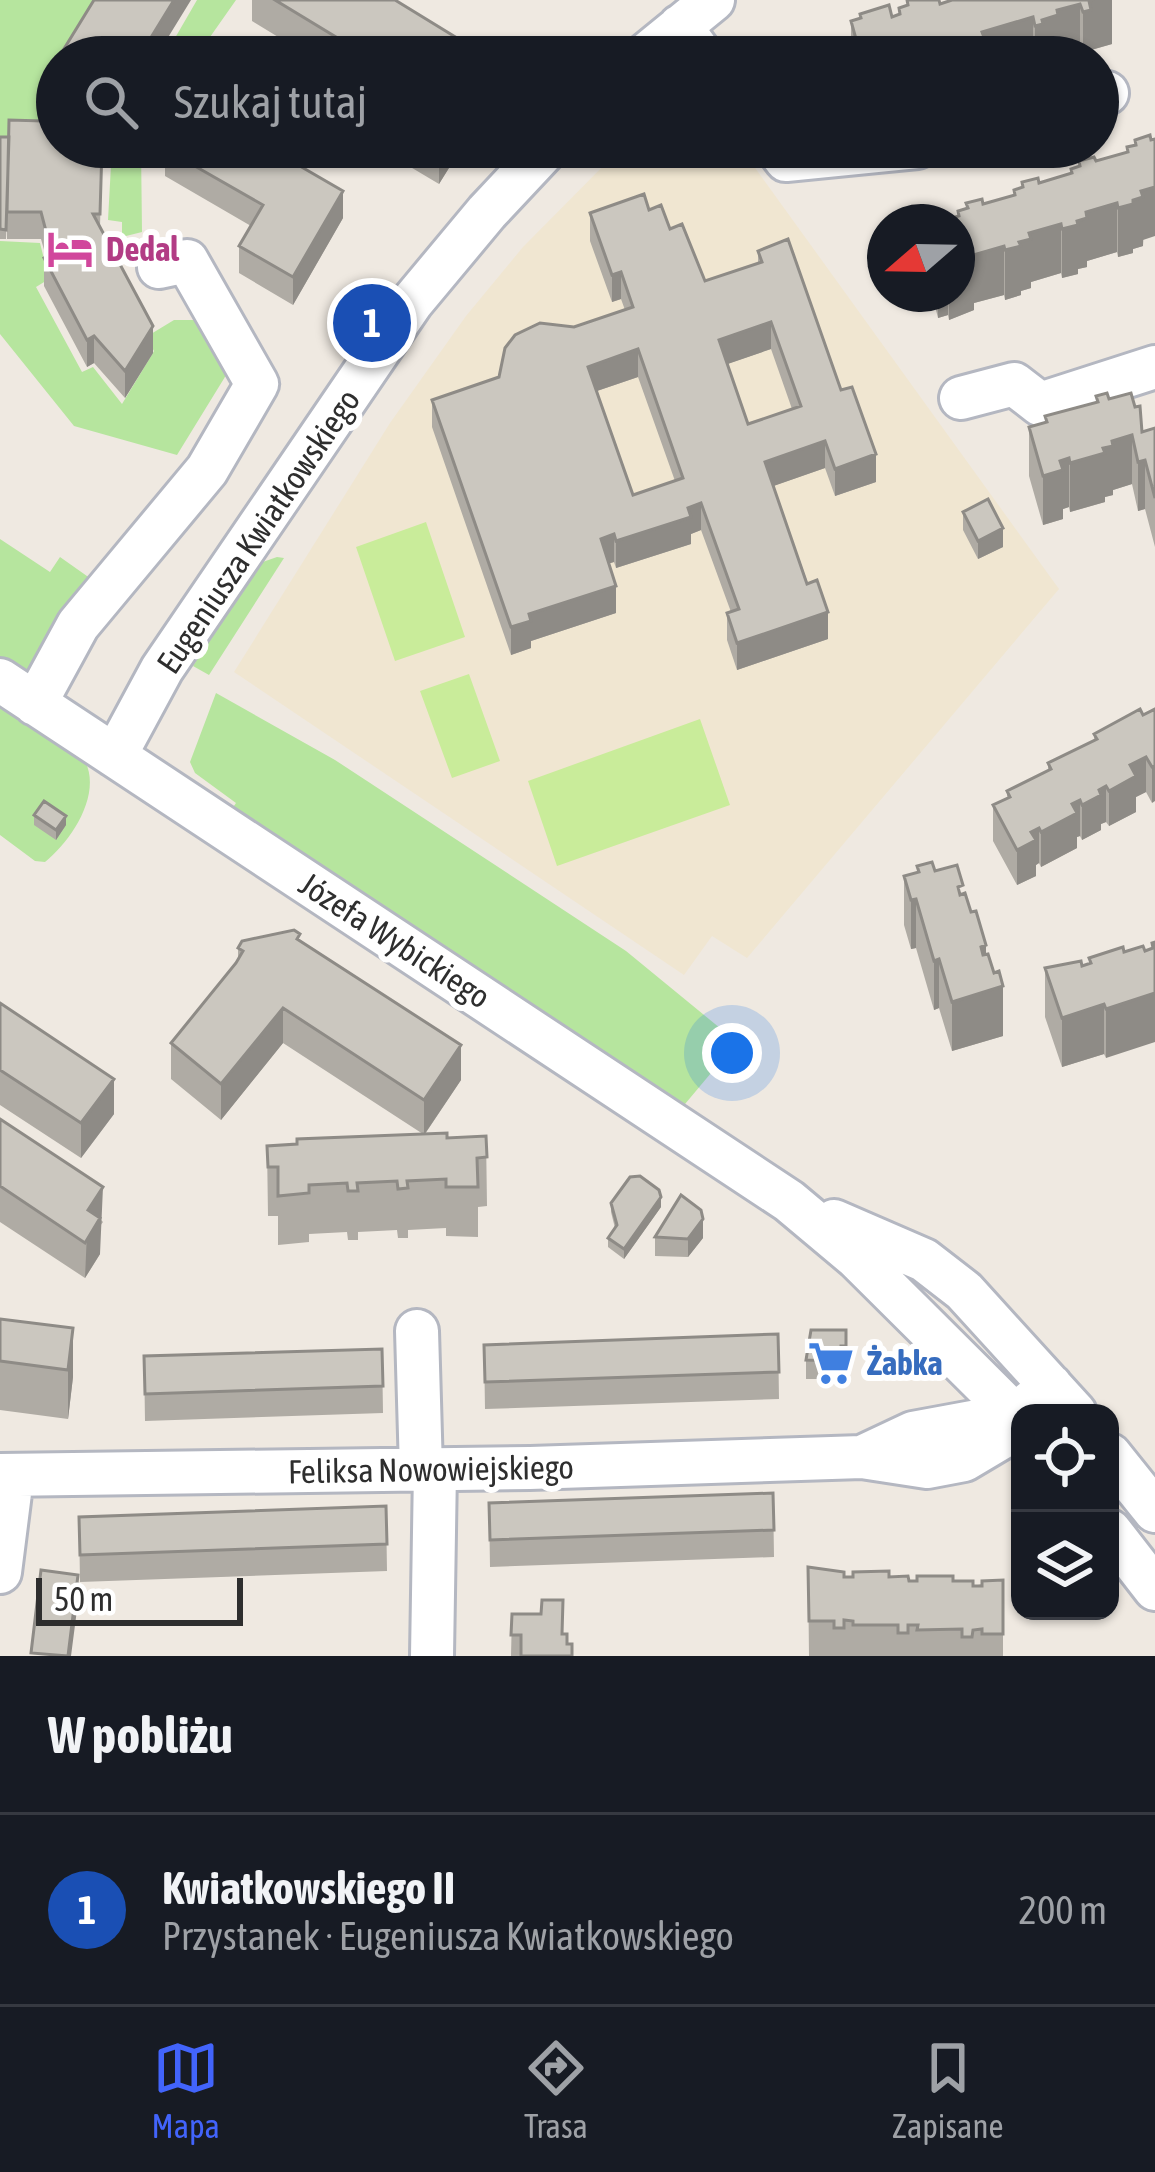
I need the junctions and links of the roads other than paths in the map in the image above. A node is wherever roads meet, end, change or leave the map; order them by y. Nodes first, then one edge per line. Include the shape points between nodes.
1 (528, 168) edge
2 (159, 267) dead end
3 (1155, 367) edge
4 (961, 398) dead end
5 (0, 680) edge
6 (35, 704) junction
7 (115, 756) junction
8 (789, 1202) junction
9 (417, 1330) dead end
10 (1063, 1399) edge
11 (1011, 1410) edge
12 (1011, 1426) edge
13 (1119, 1466) edge
14 (428, 1470) junction
15 (6, 1476) edge
16 (1155, 1511) edge
17 (1119, 1542) edge
18 (0, 1572) edge
19 (1155, 1588) edge
20 (432, 1656) edge

1 - 7 street, Eugeniusza Kwiatkowskiego via 412,302 162,669
2 - 6 street via 187,261 257,384 207,470 78,626
3 - 4 street via 1040,404 1015,384
5 - 6 street, Józefa Wybickiego
6 - 7 street, Józefa Wybickiego
7 - 8 street, Józefa Wybickiego
8 - 10 street, Józefa Wybickiego via 924,1260 964,1291
8 - 11 street, Józefa Wybickiego
9 - 14 street
12 - 14 street, Feliksa Nowowiejskiego via 964,1460 927,1467 862,1457
13 - 16 street
14 - 15 street, Feliksa Nowowiejskiego
14 - 20 street
15 - 18 street
17 - 19 street

